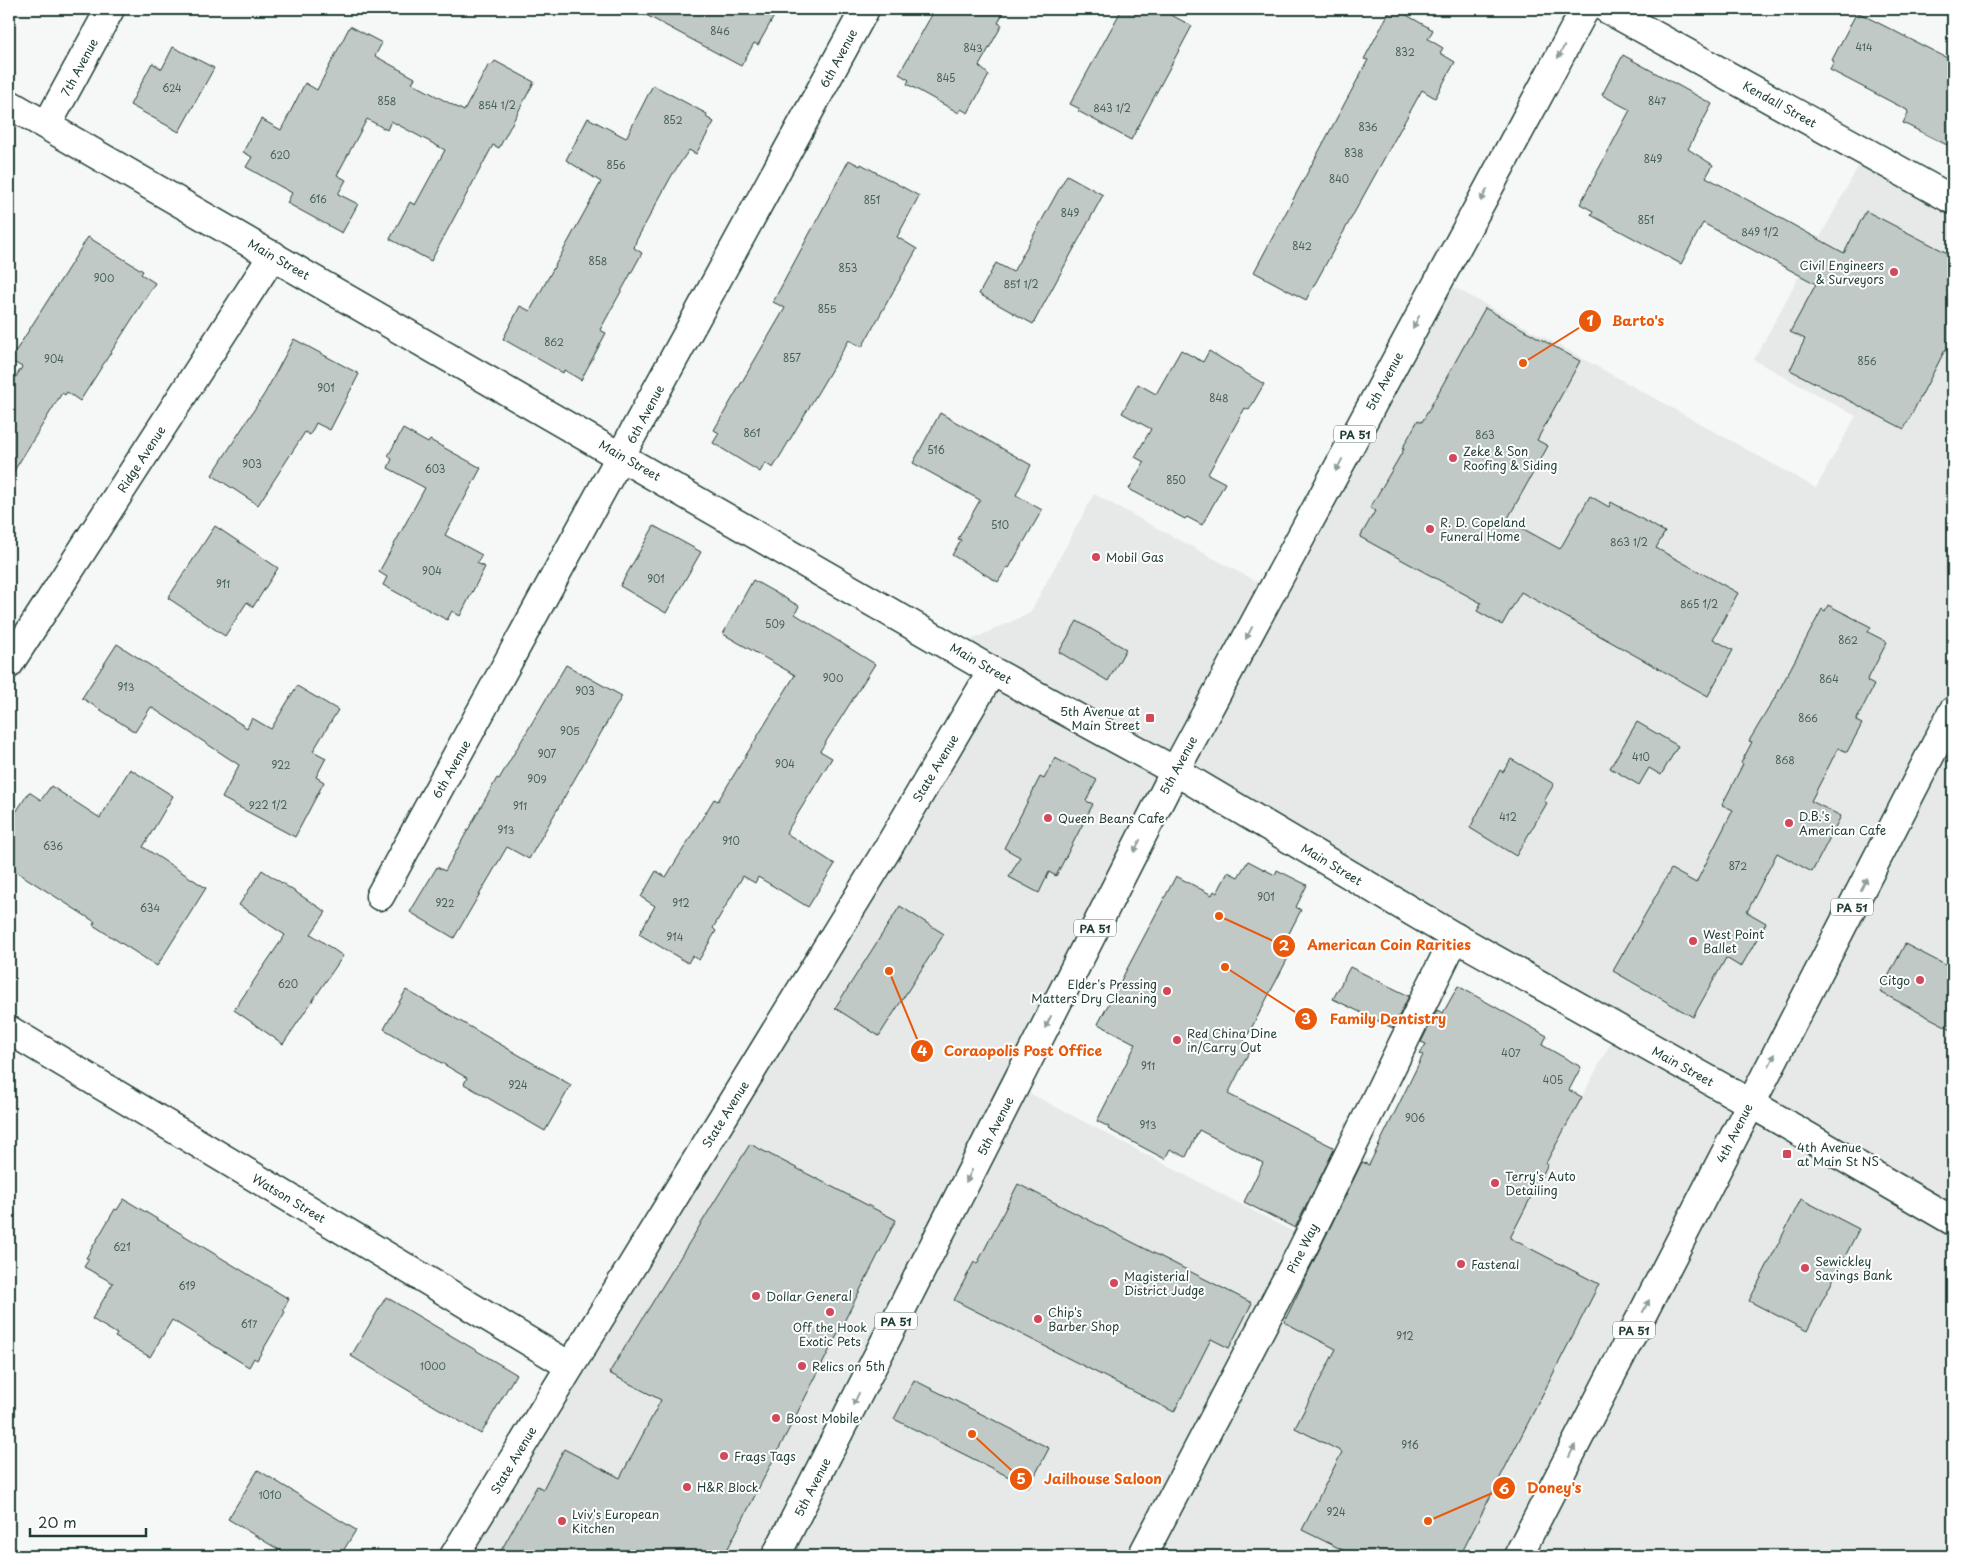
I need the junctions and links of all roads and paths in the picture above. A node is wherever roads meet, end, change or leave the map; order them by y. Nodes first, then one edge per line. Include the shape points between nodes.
1 (110, 9) edge
2 (864, 9) edge
3 (1584, 9) edge
4 (1608, 9) edge
5 (9, 104) edge
6 (48, 125) junction
7 (1953, 200) edge
8 (273, 255) junction
9 (622, 456) junction
10 (9, 664) edge
11 (992, 671) junction
12 (1953, 711) edge
13 (1174, 771) junction
14 (380, 896) dead end
15 (1455, 937) junction
16 (9, 1030) edge
17 (1750, 1103) junction
18 (1953, 1221) edge
19 (570, 1366) junction
20 (454, 1556) edge
21 (776, 1556) edge
22 (1142, 1556) edge
23 (1518, 1556) edge

1 - 6 street, 7th Avenue
2 - 9 street, 6th Avenue
3 -> 13 street, 5th Avenue / PA 51
4 - 7 street, Kendall Street
5 - 6 street, Main Street
6 - 8 street, Main Street
8 - 9 street, Main Street
8 - 10 street, Ridge Avenue
9 - 11 street, Main Street
9 - 14 street, 6th Avenue
11 - 13 street, Main Street
11 - 19 street, State Avenue via 888,848
17 -> 12 street, 4th Avenue / PA 51
13 - 15 street, Main Street
13 -> 21 street, 5th Avenue / PA 51
15 - 17 street, Main Street
15 - 22 street, Pine Way via 1300,1254
16 - 19 street, Watson Street
17 - 18 street, Main Street
23 -> 17 street, 4th Avenue / PA 51
19 - 20 street, State Avenue

